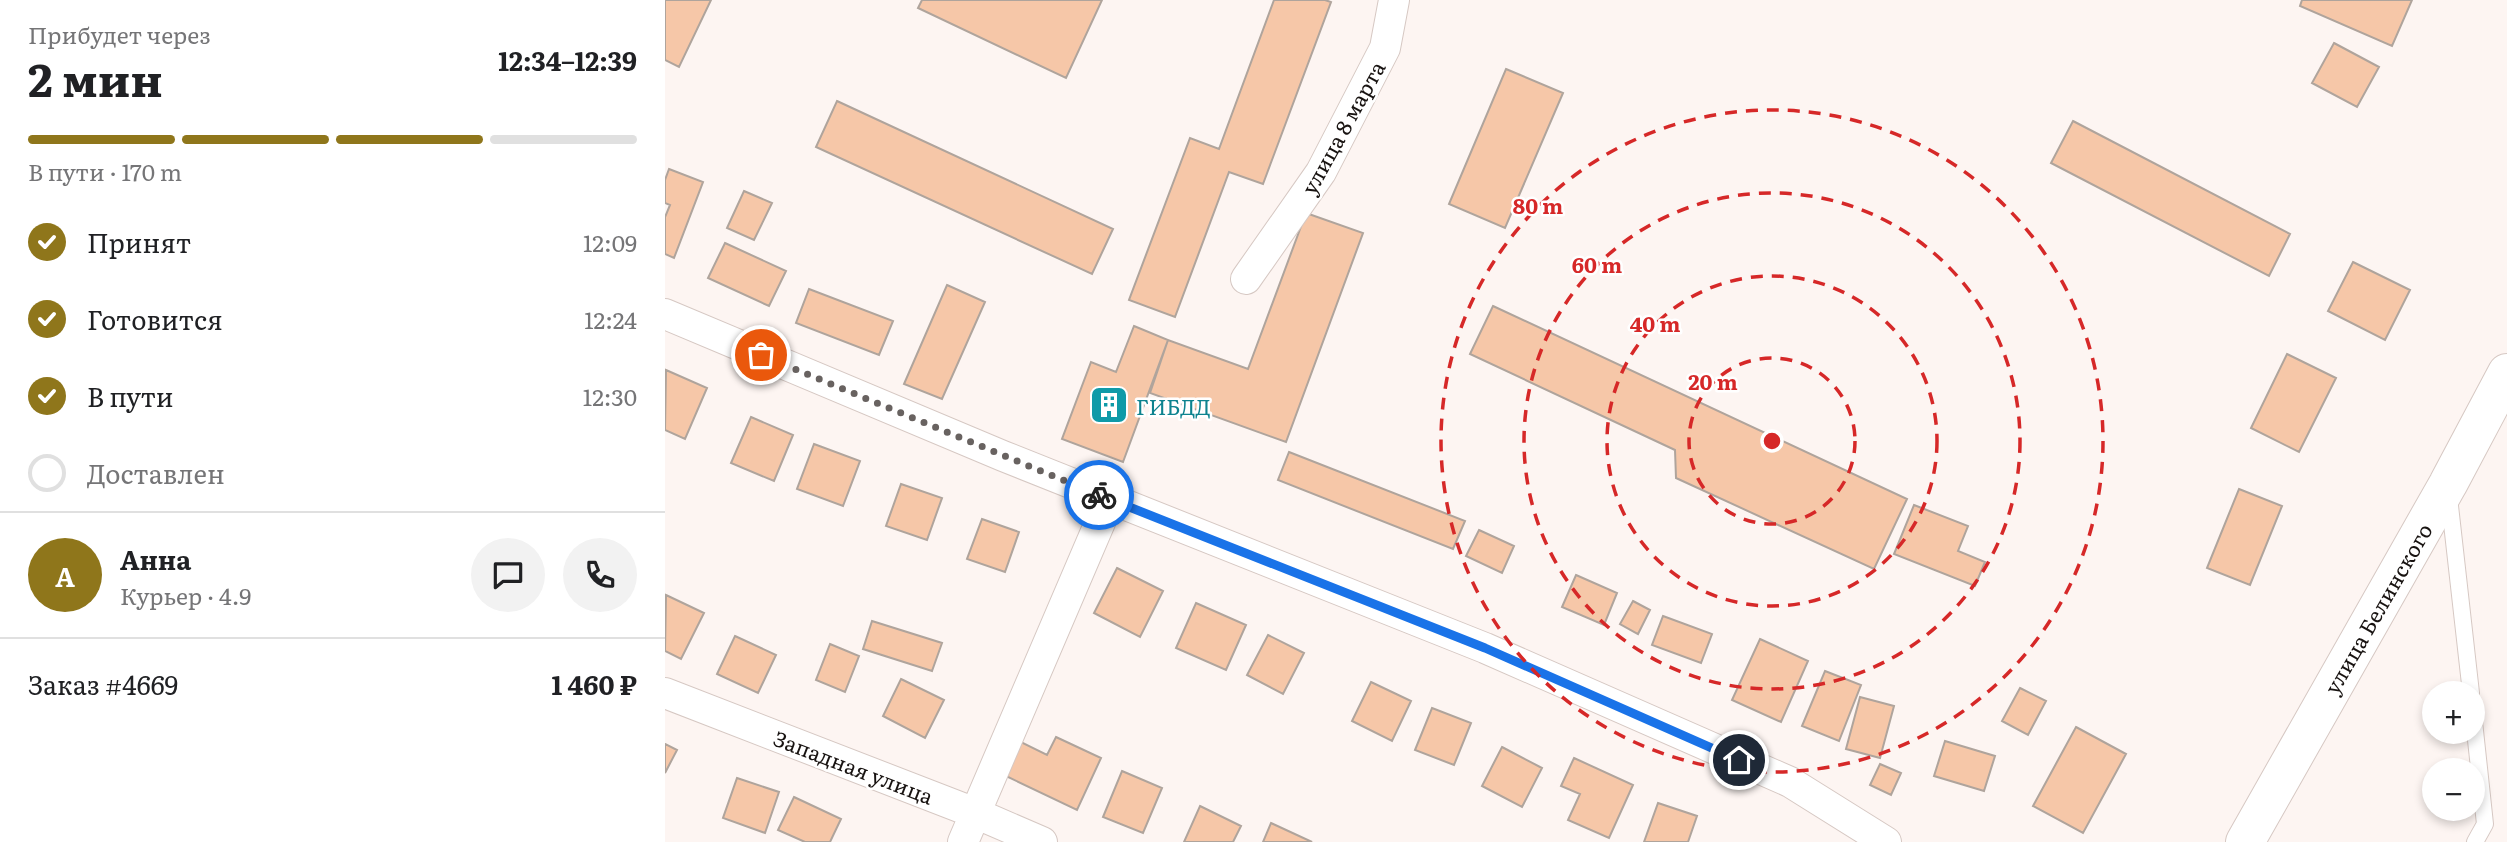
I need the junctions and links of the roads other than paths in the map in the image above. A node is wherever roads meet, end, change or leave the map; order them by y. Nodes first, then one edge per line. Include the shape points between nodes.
1 (1394, 0) edge
2 (1246, 279) dead end
3 (665, 314) edge
4 (2507, 373) edge
5 (2448, 484) junction
6 (1110, 499) junction
7 (2470, 681) edge
8 (665, 693) edge
9 (2476, 744) edge
10 (975, 813) junction
11 (963, 842) edge
12 (1042, 842) edge
13 (1886, 842) edge
14 (2245, 842) edge
15 (2475, 842) edge

1 - 2 street, улица 8 марта via 1385,48 1321,172
3 - 6 street
4 - 5 main road, улица Белинского
5 - 7 lane
5 - 14 main road, улица Белинского
6 - 10 street
6 - 13 street via 1485,648 1790,782
8 - 10 street, Западная улица
9 - 15 lane via 2485,824
10 - 11 street
10 - 12 street, Западная улица

